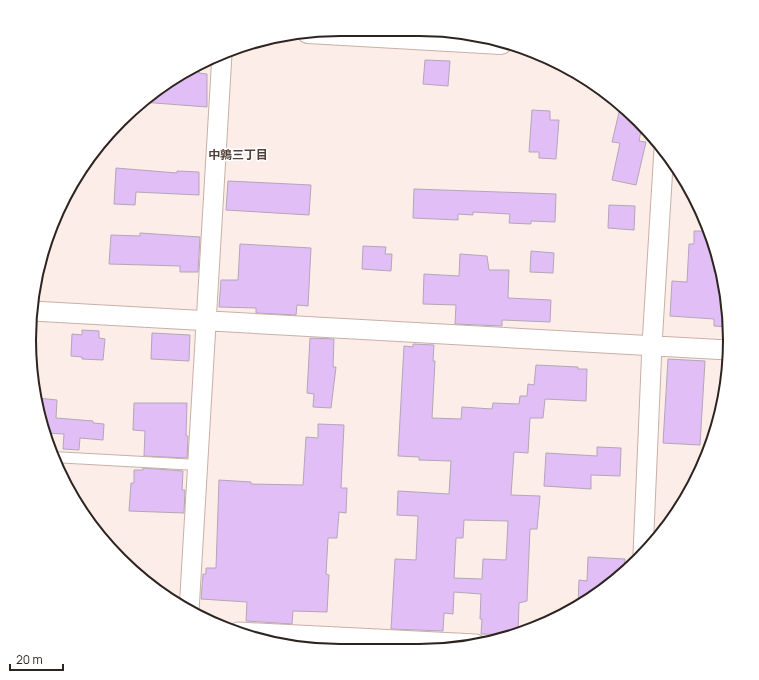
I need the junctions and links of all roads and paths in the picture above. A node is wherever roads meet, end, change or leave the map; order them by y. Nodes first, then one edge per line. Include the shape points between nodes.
1 (378, 36) edge
2 (475, 42) edge
3 (222, 60) edge
4 (663, 159) edge
5 (38, 311) edge
6 (206, 321) junction
7 (652, 345) junction
8 (723, 350) edge
9 (60, 457) edge
10 (198, 465) junction
11 (643, 545) edge
12 (189, 604) edge
13 (258, 633) edge
14 (445, 642) edge

1 - 2 street
3 - 6 street
4 - 7 street
5 - 6 street
6 - 7 street
6 - 10 street
7 - 8 street
7 - 11 street
9 - 10 lane
10 - 12 street
13 - 14 street

